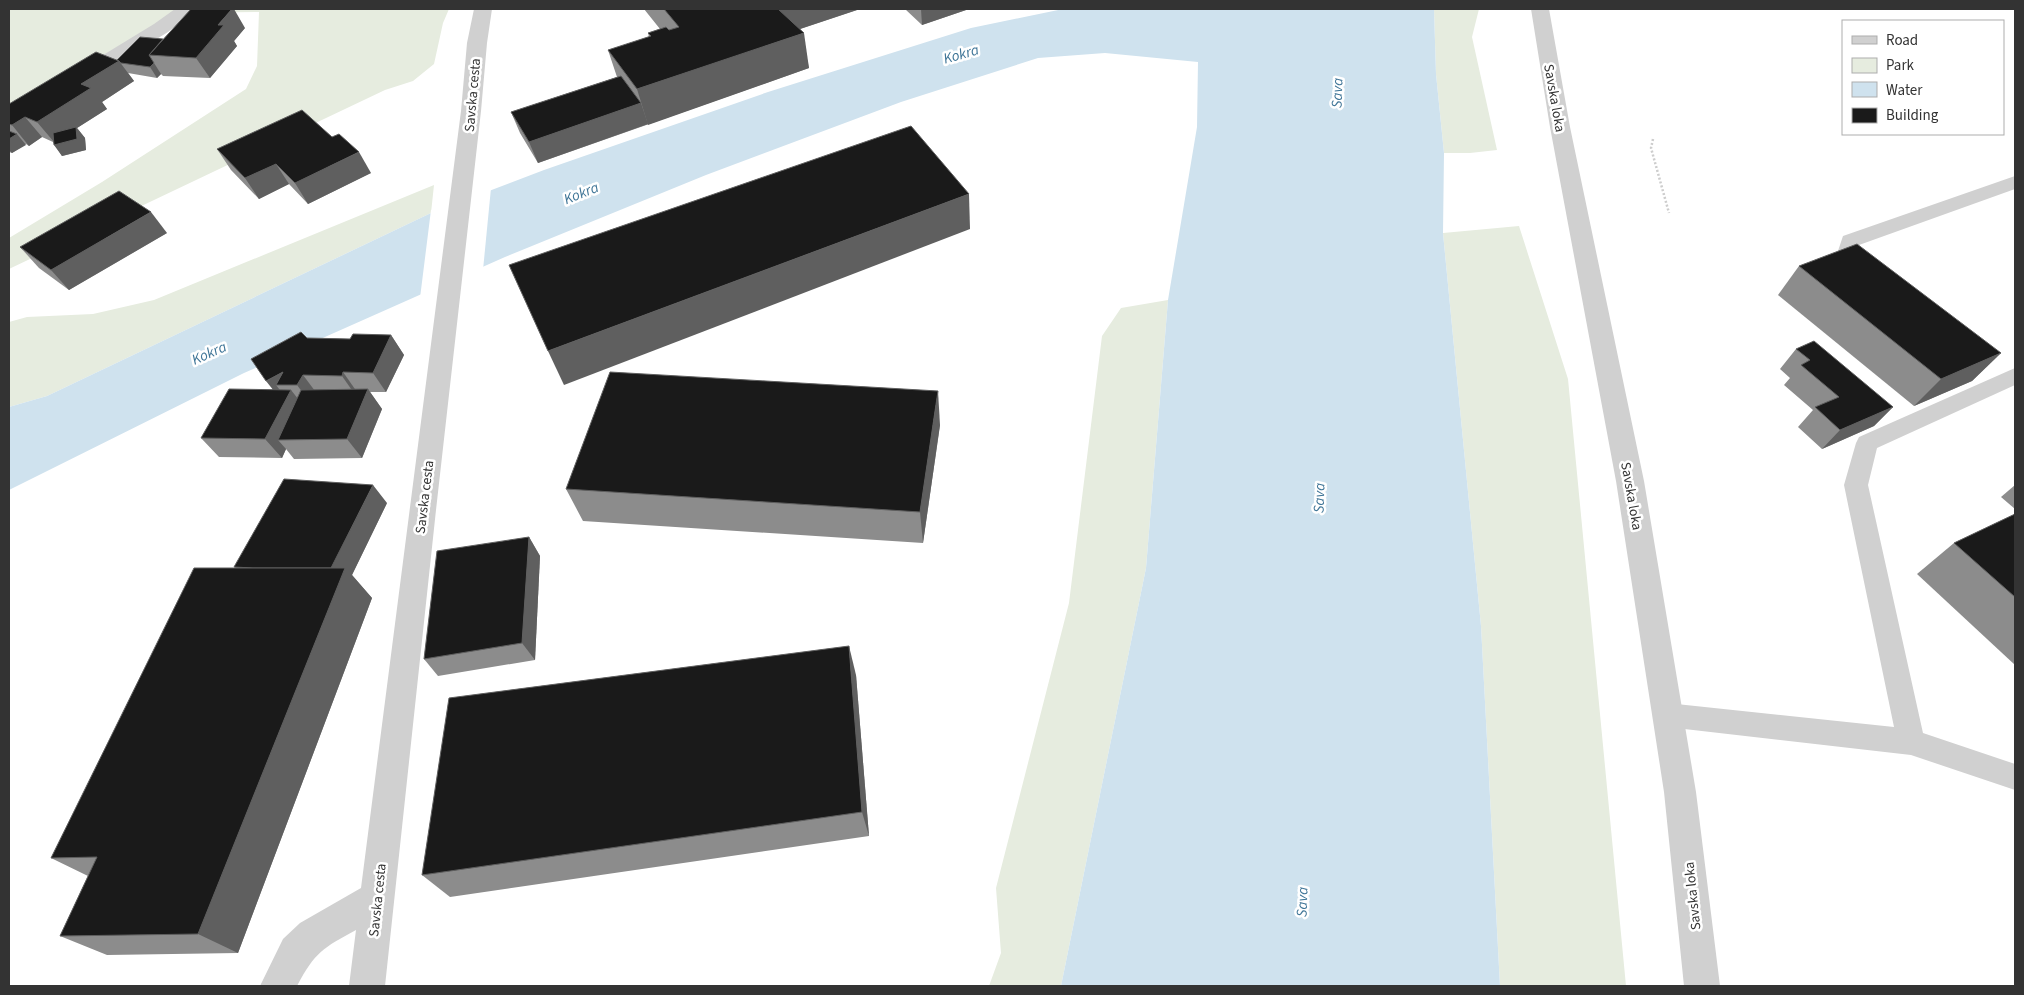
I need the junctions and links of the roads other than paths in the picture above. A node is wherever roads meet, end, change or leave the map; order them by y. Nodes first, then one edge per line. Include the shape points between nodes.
1 (187, 9) edge
2 (483, 9) edge
3 (1540, 9) edge
4 (65, 86) edge
5 (2015, 182) edge
6 (1864, 286) edge
7 (2015, 376) edge
8 (1667, 715) junction
9 (1911, 742) junction
10 (2015, 777) edge
11 (376, 899) junction
12 (278, 986) edge
13 (368, 986) edge
14 (1702, 986) edge

1 - 4 street
2 - 11 street, Savska cesta
3 - 8 street, Savska loka via 1630,481
5 - 6 lane via 1850,240 1842,269
7 - 9 lane via 1984,380 1867,443 1856,485
8 - 9 lane
8 - 14 street, Savska loka via 1680,792
9 - 10 lane
11 - 12 street via 312,935 296,952
11 - 13 street, Savska cesta

